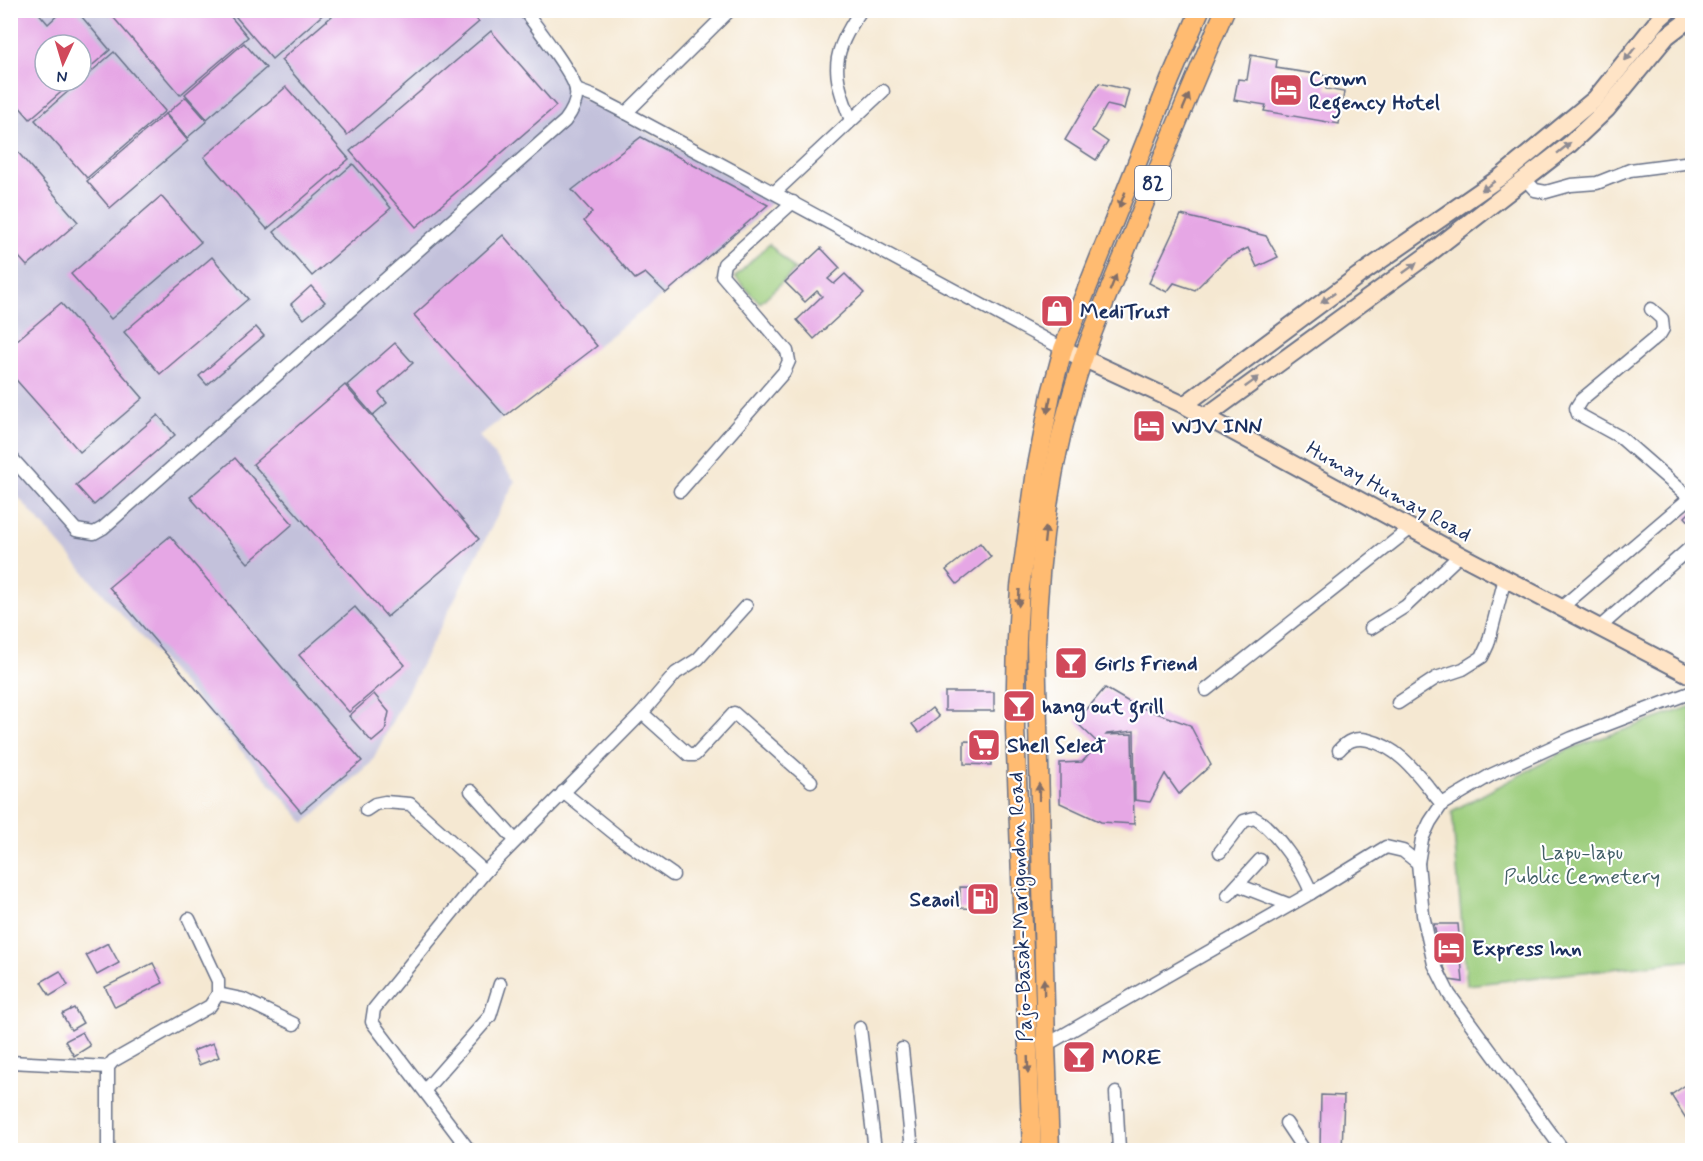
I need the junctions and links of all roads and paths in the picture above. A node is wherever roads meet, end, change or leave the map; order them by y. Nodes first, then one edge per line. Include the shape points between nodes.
1 (524, 10) edge
2 (730, 10) edge
3 (861, 10) edge
4 (1200, 10) edge
5 (1225, 10) edge
6 (1669, 10) edge
7 (1692, 17) edge
8 (576, 90) junction
9 (883, 91) dead end
10 (626, 113) junction
11 (851, 120) junction
12 (1692, 162) edge
13 (1525, 179) junction
14 (775, 192) junction
15 (793, 202) junction
16 (1358, 276) junction
17 (1372, 295) junction
18 (1651, 309) dead end
19 (1063, 349) junction
20 (1083, 357) junction
21 (1184, 405) junction
22 (1205, 417) junction
23 (10, 456) edge
24 (680, 491) dead end
25 (1691, 497) edge
26 (1411, 528) junction
27 (1692, 546) edge
28 (1460, 555) junction
29 (1505, 578) junction
30 (746, 606) dead end
31 (1562, 607) junction
32 (1600, 627) junction
33 (1371, 628) dead end
34 (1690, 672) edge
35 (1206, 690) dead end
36 (1692, 692) edge
37 (1398, 703) dead end
38 (642, 713) junction
39 (1339, 750) dead end
40 (811, 781) dead end
41 (471, 791) dead end
42 (563, 792) junction
43 (1442, 804) junction
44 (366, 810) dead end
45 (515, 840) junction
46 (1220, 852) dead end
47 (1260, 860) dead end
48 (1419, 863) junction
49 (485, 872) junction
50 (673, 875) dead end
51 (1238, 885) junction
52 (1311, 893) junction
53 (1228, 895) dead end
54 (1290, 905) junction
55 (189, 919) dead end
56 (500, 984) dead end
57 (218, 994) junction
58 (294, 1024) dead end
59 (860, 1028) dead end
60 (1046, 1045) junction
61 (902, 1049) dead end
62 (10, 1062) edge
63 (108, 1067) junction
64 (425, 1090) junction
65 (1116, 1093) dead end
66 (1286, 1123) dead end
67 (108, 1150) edge
68 (469, 1150) edge
69 (875, 1150) edge
70 (912, 1150) edge
71 (1032, 1150) edge
72 (1050, 1150) edge
73 (1119, 1150) edge
74 (1304, 1150) edge
75 (1563, 1150) edge

1 - 8 street
2 - 10 street
3 - 11 street via 840,49 836,73
4 -> 19 main road, Pajo-Basak-Marigondon Road / 82
20 -> 5 main road, Pajo-Basak-Marigondon Road / 82
6 -> 16 street via 1595,99 1502,176
13 -> 7 street via 1607,109 1667,36
8 - 10 street
8 - 23 street via 565,121 103,528 94,533 76,530
9 - 11 street
10 - 14 street
11 - 14 street
12 - 13 street via 1630,170 1598,183 1546,192 1535,190
17 -> 13 street
14 - 15 street
15 - 19 street
15 - 24 street via 724,264 722,275 787,351 789,361 784,372
16 - 17 street
16 -> 21 street
22 -> 17 street
18 - 25 street via 1662,320 1660,334 1576,408 1578,414 1620,438
19 - 20 street, Humay Humay Road
19 -> 71 main road, Pajo-Basak-Marigondon Road / 82 via 1036,471 1017,639 1015,728
20 - 21 street, Humay Humay Road
60 -> 20 main road, Pajo-Basak-Marigondon Road / 82 via 1036,653 1038,591 1054,474
21 - 22 street, Humay Humay Road
22 - 26 street, Humay Humay Road
25 - 31 street
26 - 28 street, Humay Humay Road
26 - 35 street
27 - 32 street
28 - 29 street, Humay Humay Road
28 - 33 street via 1406,606
29 - 31 street, Humay Humay Road
29 - 37 street via 1482,657 1463,669 1436,678
30 - 38 street via 698,659 676,673
31 - 32 street, Humay Humay Road
32 - 34 street, Humay Humay Road
36 - 43 street via 1572,738 1491,775
38 - 40 street via 689,755 695,755 734,713
38 - 42 street
39 - 43 street via 1350,740 1362,739 1389,747
41 - 45 street
42 - 45 street
42 - 50 street
43 - 48 street via 1422,839
44 - 49 street via 385,802 410,804
45 - 49 street
46 - 52 street via 1244,821 1254,818 1266,826 1301,870
47 - 51 street
48 - 52 street via 1403,851 1386,847
48 - 75 street via 1423,915 1434,964 1449,994
49 - 64 street via 372,1015 372,1022
51 - 53 street
51 - 54 street
52 - 54 street
54 - 60 street
55 - 57 street via 218,981
56 - 64 street via 494,1010 486,1022
57 - 58 street via 242,999
57 - 63 street via 210,1006
59 - 69 street
60 - 72 main road, Pajo-Basak-Marigondon Road / 82
61 - 70 street
62 - 63 street
63 - 67 street
64 - 68 street
65 - 73 street
66 - 74 street

